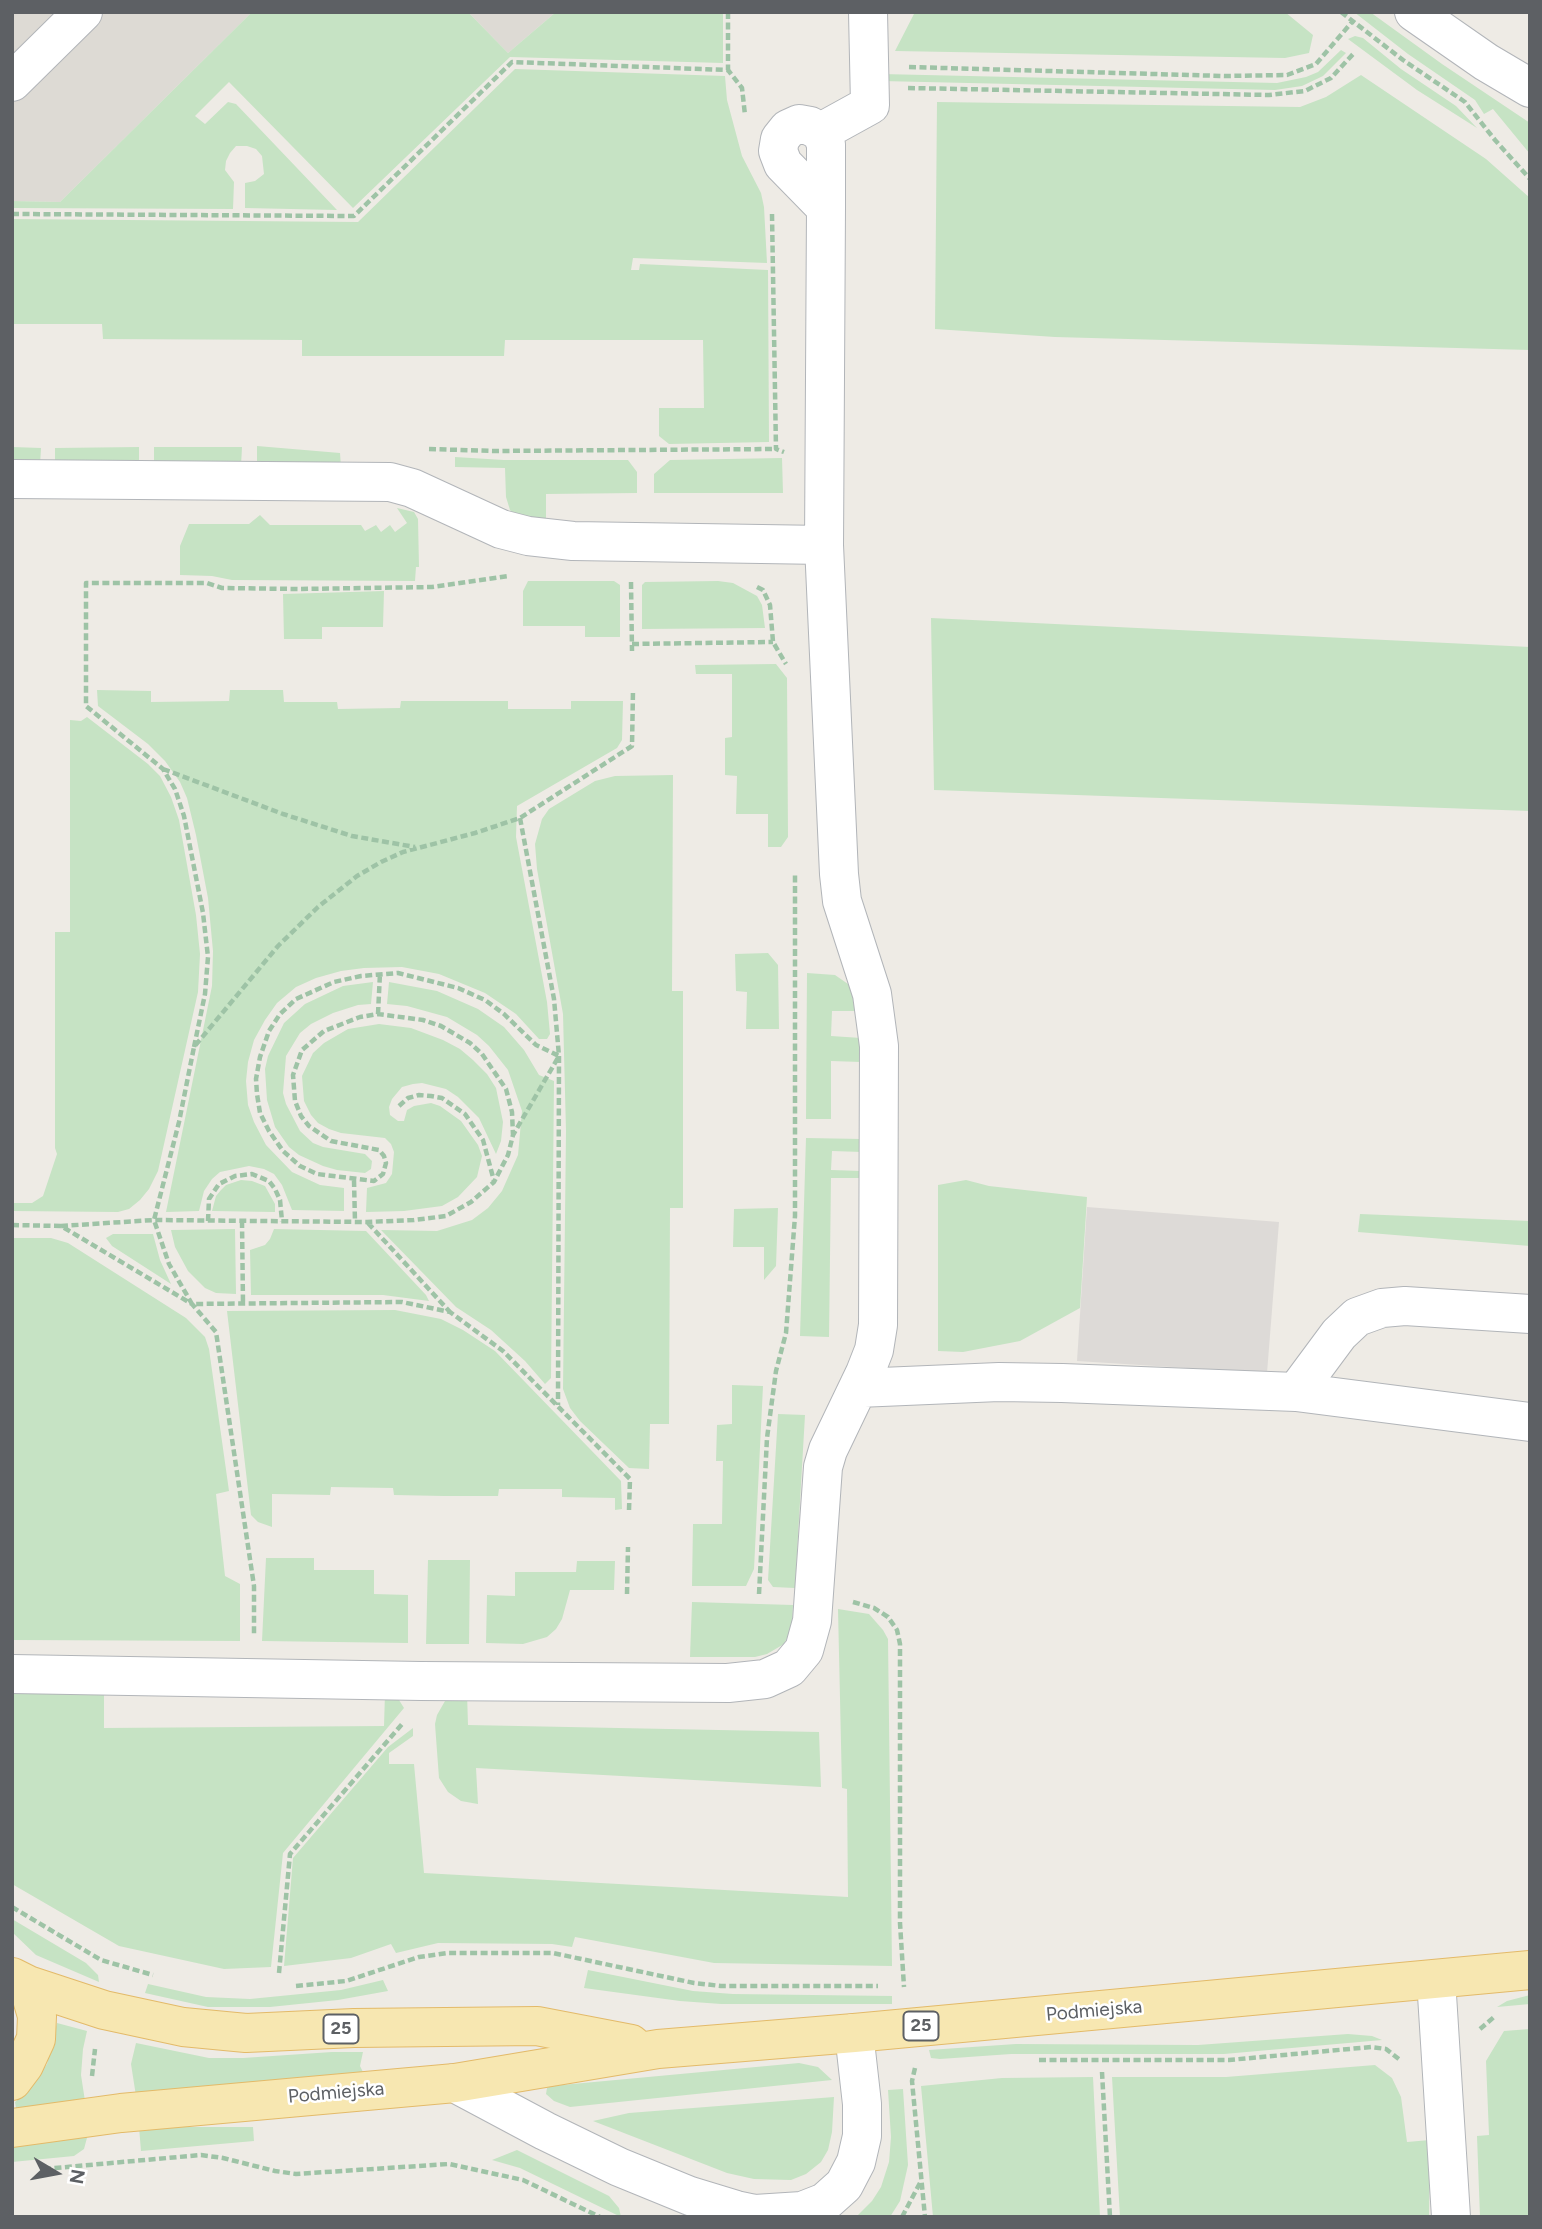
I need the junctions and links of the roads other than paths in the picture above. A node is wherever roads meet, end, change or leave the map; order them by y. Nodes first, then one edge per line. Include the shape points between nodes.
1 (83, 12) edge
2 (868, 12) edge
3 (1414, 12) edge
4 (12, 82) edge
5 (1530, 88) edge
6 (12, 478) edge
7 (824, 545) junction
8 (1530, 1314) edge
9 (858, 1388) junction
10 (1296, 1392) junction
11 (1530, 1422) edge
12 (12, 1674) edge
13 (1530, 1970) edge
14 (1436, 1979) junction
15 (20, 1981) edge
16 (854, 2033) junction
17 (658, 2049) junction
18 (12, 2081) edge
19 (455, 2082) junction
20 (12, 2128) edge
21 (1451, 2217) edge

1 - 4 street
2 - 7 street via 870,104 821,132 799,124 788,129 778,151 783,164 826,208
3 - 5 street
6 - 7 street via 390,482 528,536 573,541
7 - 9 street via 839,874 842,901 872,994 879,1046 878,1325 874,1350
8 - 10 street via 1382,1308 1357,1317 1339,1334
9 - 10 street via 999,1382
9 - 12 street via 823,1467 812,1621 804,1650 789,1668 765,1679 729,1684
10 - 11 street
13 - 14 main road, Podmiejska / 25
14 - 16 main road, Podmiejska / 25
14 - 21 street
15 - 17 main road, Podmiejska / 25 via 104,2010 183,2027 246,2033 537,2026
15 - 18 main road, 25 via 37,2017 36,2039
16 - 17 main road, Podmiejska / 25
16 - 19 street via 862,2104 856,2162 845,2185 825,2202 802,2211 755,2214 690,2196 557,2137
17 - 19 main road, Podmiejska / 25
19 - 20 main road, Podmiejska / 25

